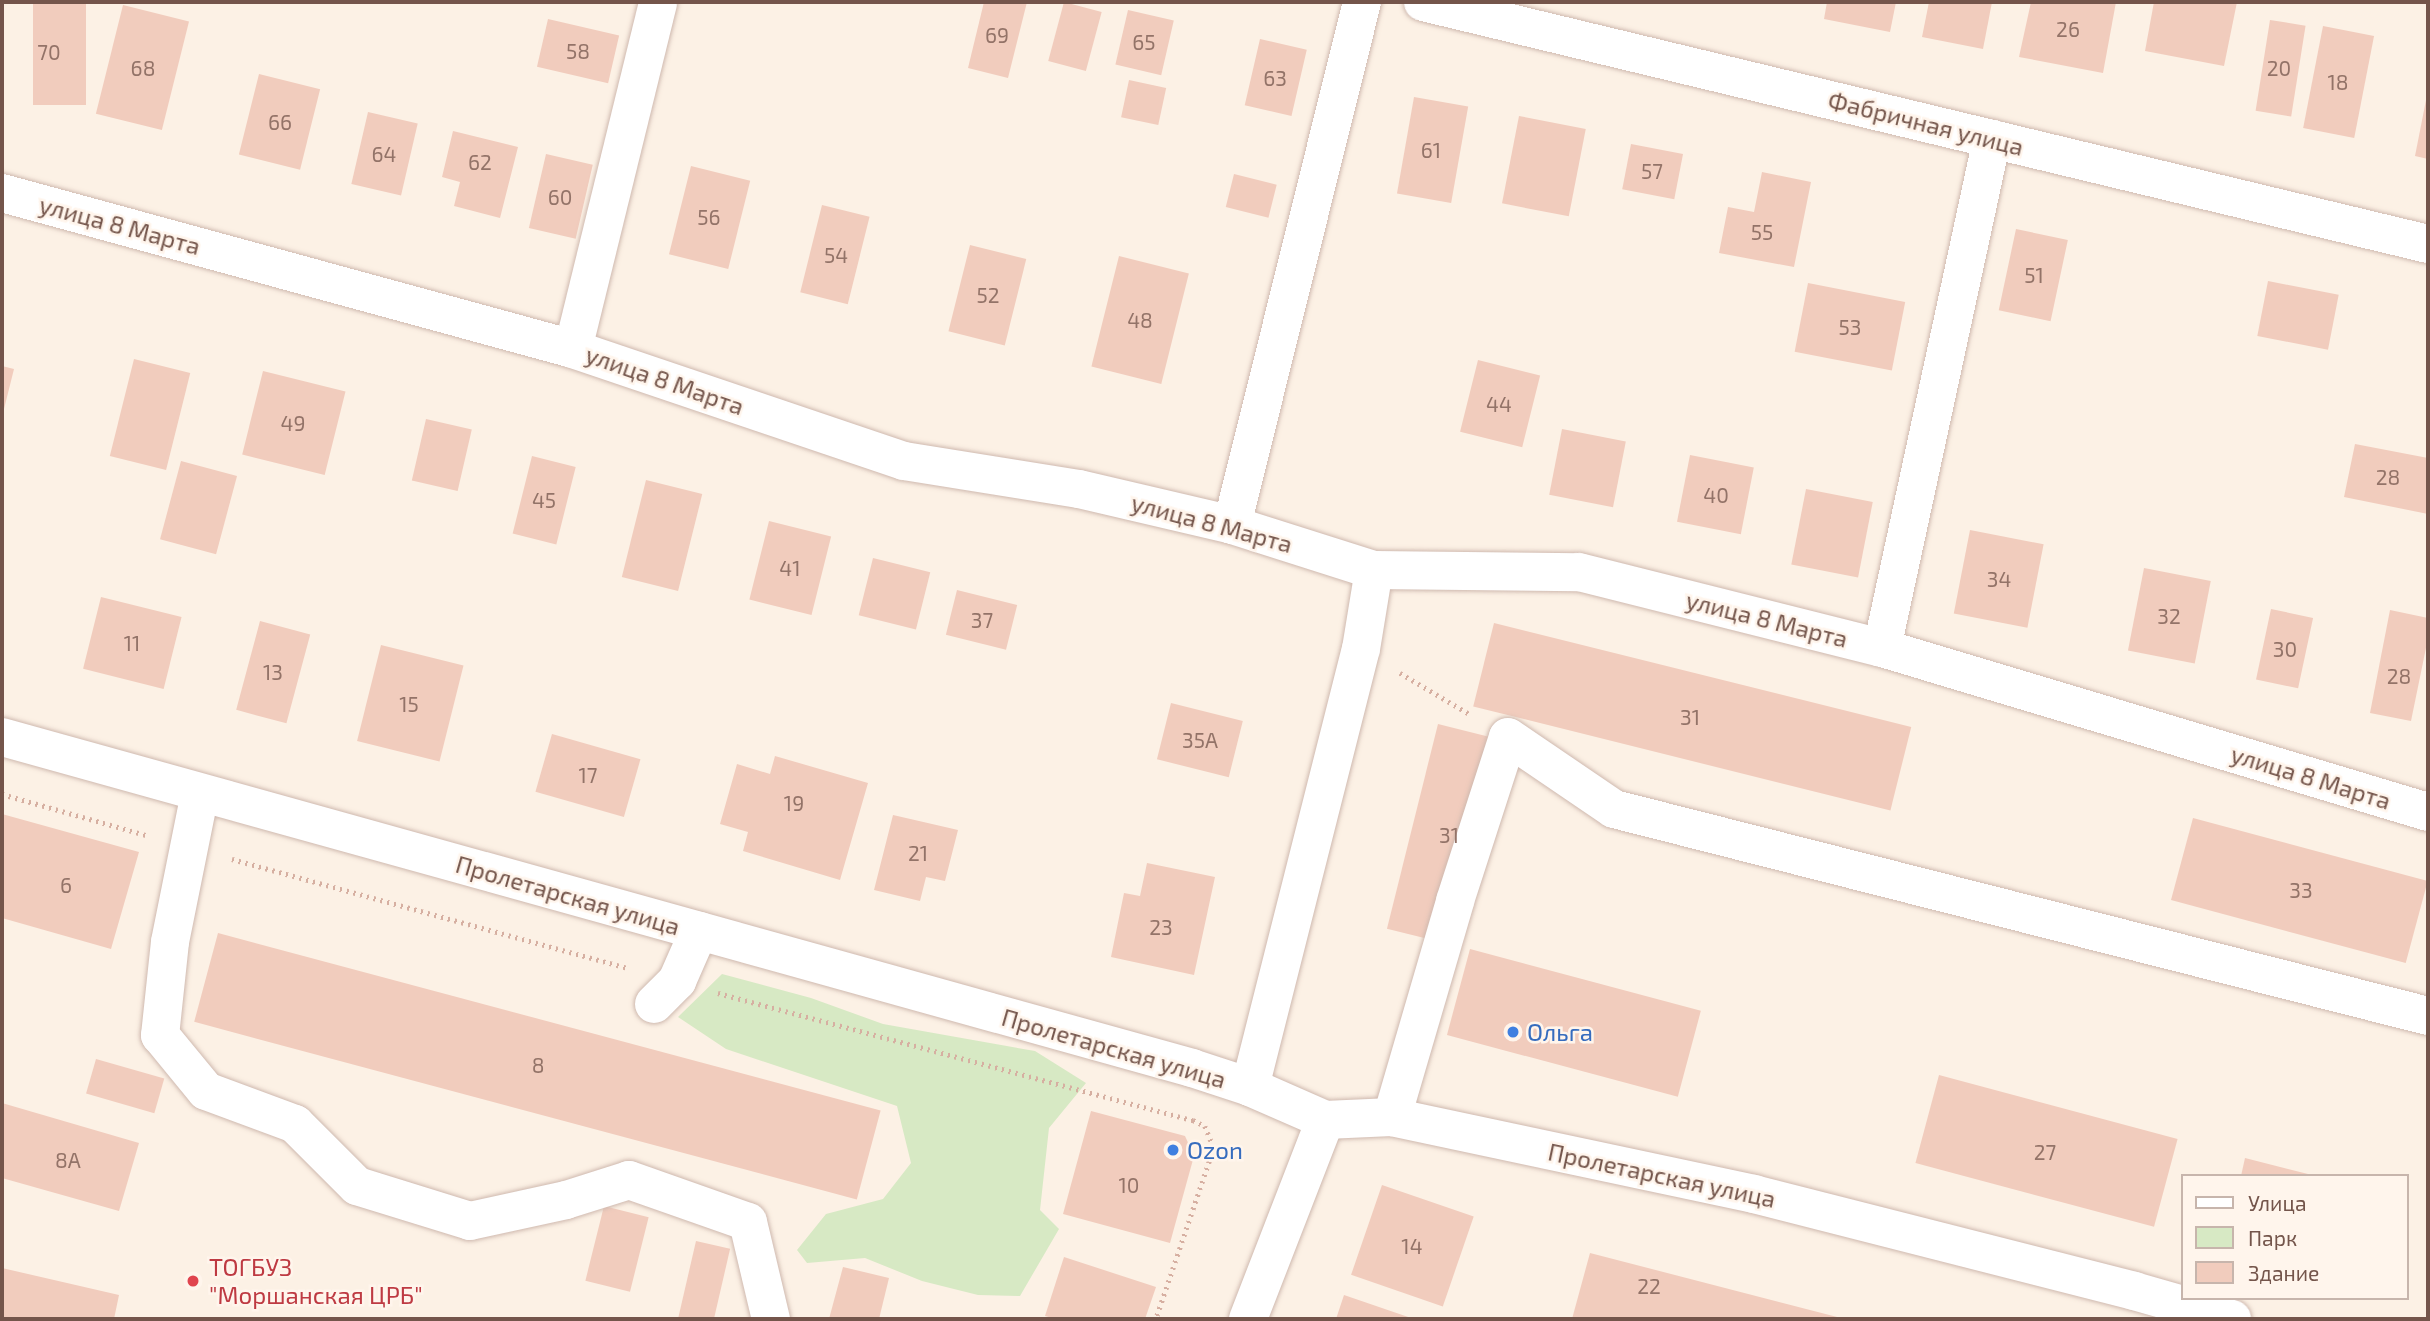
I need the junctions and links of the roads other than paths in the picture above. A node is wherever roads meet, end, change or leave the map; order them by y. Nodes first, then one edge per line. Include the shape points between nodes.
1 (658, 2) edge
2 (1362, 2) edge
3 (1423, 2) edge
4 (1992, 139) junction
5 (2, 193) edge
6 (2428, 244) edge
7 (573, 349) junction
8 (1232, 525) junction
9 (1374, 570) junction
10 (1882, 648) junction
11 (2, 737) edge
12 (200, 793) junction
13 (2428, 812) edge
14 (699, 931) junction
15 (665, 993) road end
16 (2428, 1016) edge
17 (1250, 1087) junction
18 (1392, 1117) junction
19 (1325, 1121) junction
20 (2130, 1305) edge
21 (771, 1319) edge
22 (1248, 1319) edge
23 (2232, 1319) edge

1 - 7 street
2 - 8 street
3 - 4 street, Фабричная улица
4 - 6 street, Фабричная улица
4 - 10 street
5 - 7 street, улица 8 Марта
7 - 8 street, улица 8 Марта via 904,461 1079,489
8 - 9 street, улица 8 Марта
9 - 10 street, улица 8 Марта via 1579,572
9 - 17 street via 1361,649
10 - 13 street, улица 8 Марта
11 - 12 street, Пролетарская улица
12 - 14 street, Пролетарская улица
12 - 21 street via 170,942 160,1035 206,1091 295,1124 357,1186 470,1221 566,1200 629,1180 748,1222
14 - 15 street
14 - 17 street, Пролетарская улица
16 - 18 street via 1614,808 1508,737
17 - 19 street, Пролетарская улица
18 - 19 street, Пролетарская улица
18 - 20 street, Пролетарская улица via 1754,1194
19 - 22 street
20 - 23 street, Пролетарская улица

